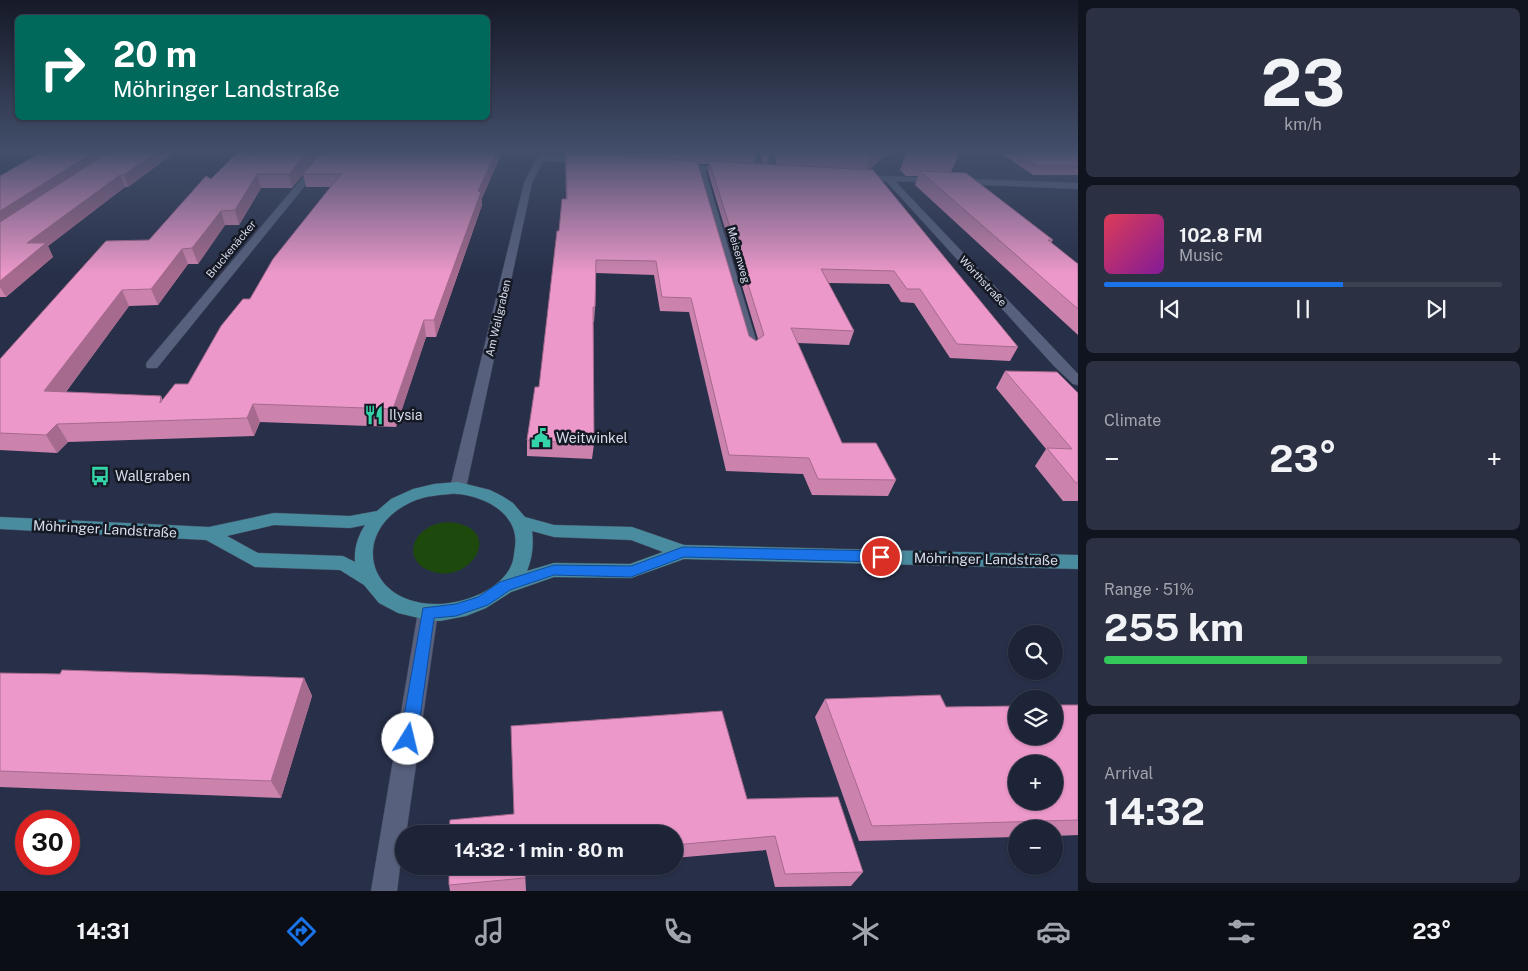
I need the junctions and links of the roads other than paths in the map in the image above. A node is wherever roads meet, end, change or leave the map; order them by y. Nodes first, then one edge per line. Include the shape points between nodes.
1 (295, 192) edge
2 (526, 192) edge
3 (707, 192) edge
4 (901, 192) edge
5 (753, 350) edge
6 (152, 364) dead end
7 (1078, 381) edge
8 (458, 488) junction
9 (381, 516) junction
10 (520, 522) junction
11 (0, 523) edge
12 (209, 534) junction
13 (683, 552) junction
14 (1078, 562) edge
15 (368, 579) junction
16 (505, 586) junction
17 (428, 612) junction
18 (384, 891) edge

1 - 6 street, Bruckenäcker
2 - 8 street, Am Wallgraben
3 - 5 street, Meisenweg
4 - 7 street, Wörthstraße
8 - 9 main road, Möhringer Landstraße via 416,494
8 - 10 main road, Möhringer Landstraße via 489,495 507,507
9 - 12 main road, Möhringer Landstraße via 350,522 274,519
9 - 15 main road, Möhringer Landstraße via 370,530 364,546 363,563
10 - 13 main road, Möhringer Landstraße via 554,531 632,534
10 - 16 main road, Möhringer Landstraße via 525,547 519,568
11 - 12 main road, Möhringer Landstraße
12 - 15 main road, Möhringer Landstraße via 255,560 343,564
13 - 14 main road, Möhringer Landstraße
13 - 16 main road, Möhringer Landstraße via 631,571 554,570
15 - 17 main road, Möhringer Landstraße via 388,599
16 - 17 main road, Möhringer Landstraße via 483,601 456,610
17 - 18 street

